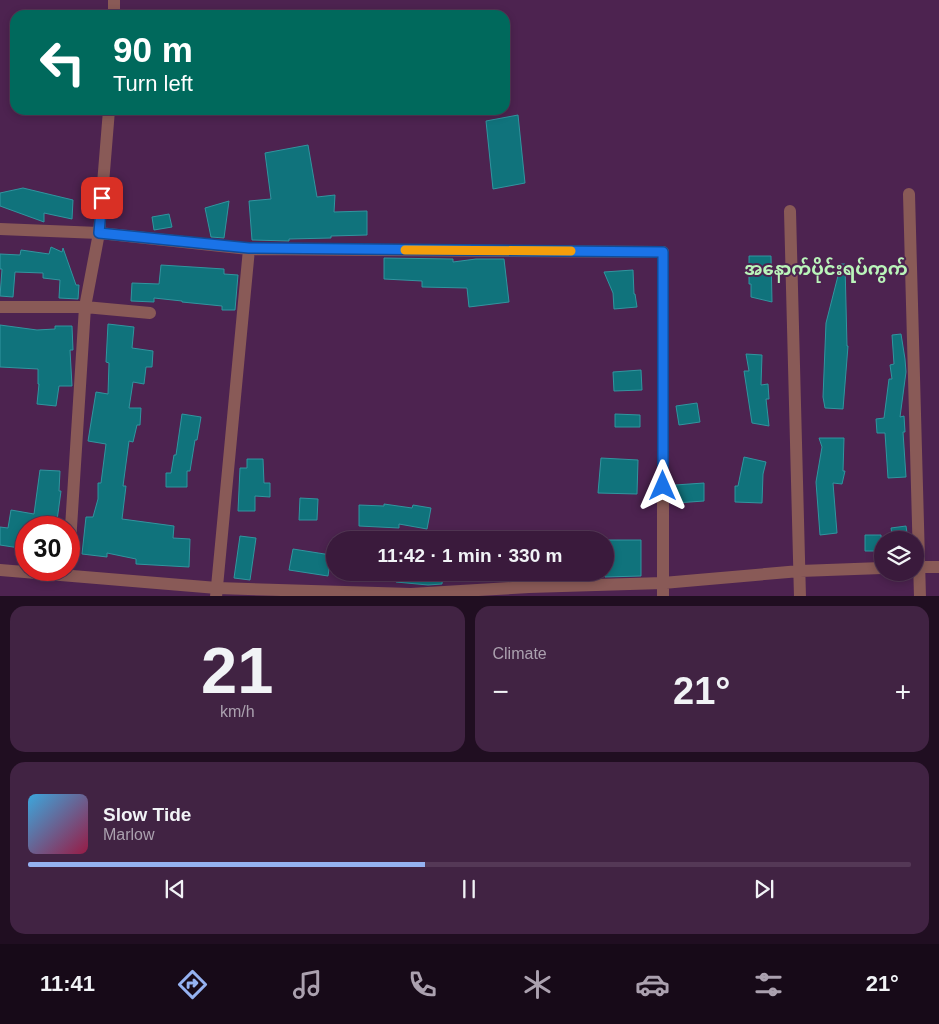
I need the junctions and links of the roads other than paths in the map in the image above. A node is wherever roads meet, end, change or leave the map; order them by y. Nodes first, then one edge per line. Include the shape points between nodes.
1 (109, 115) edge
2 (908, 194) dead end
3 (790, 211) dead end
4 (0, 229) edge
5 (99, 233) junction
6 (249, 248) junction
7 (85, 306) junction
8 (0, 307) edge
9 (150, 313) dead end
10 (72, 516) edge
11 (916, 531) edge
12 (924, 566) edge
13 (939, 567) edge
14 (874, 568) edge
15 (0, 570) edge
16 (15, 571) edge
17 (800, 571) junction
18 (80, 575) edge
19 (918, 581) edge
20 (663, 583) junction
21 (217, 592) edge
22 (530, 592) edge
23 (663, 596) edge
24 (800, 596) edge
25 (920, 596) edge

1 - 5 street
2 - 11 street
3 - 17 street
4 - 5 street
5 - 6 street
5 - 7 street
6 - 20 street via 663,252
6 - 21 street
7 - 8 street
7 - 9 street
7 - 10 street
12 - 13 street
14 - 17 street
15 - 16 street
17 - 20 street
17 - 24 street
18 - 21 street
19 - 25 street
20 - 22 street
20 - 23 street
21 - 22 street

